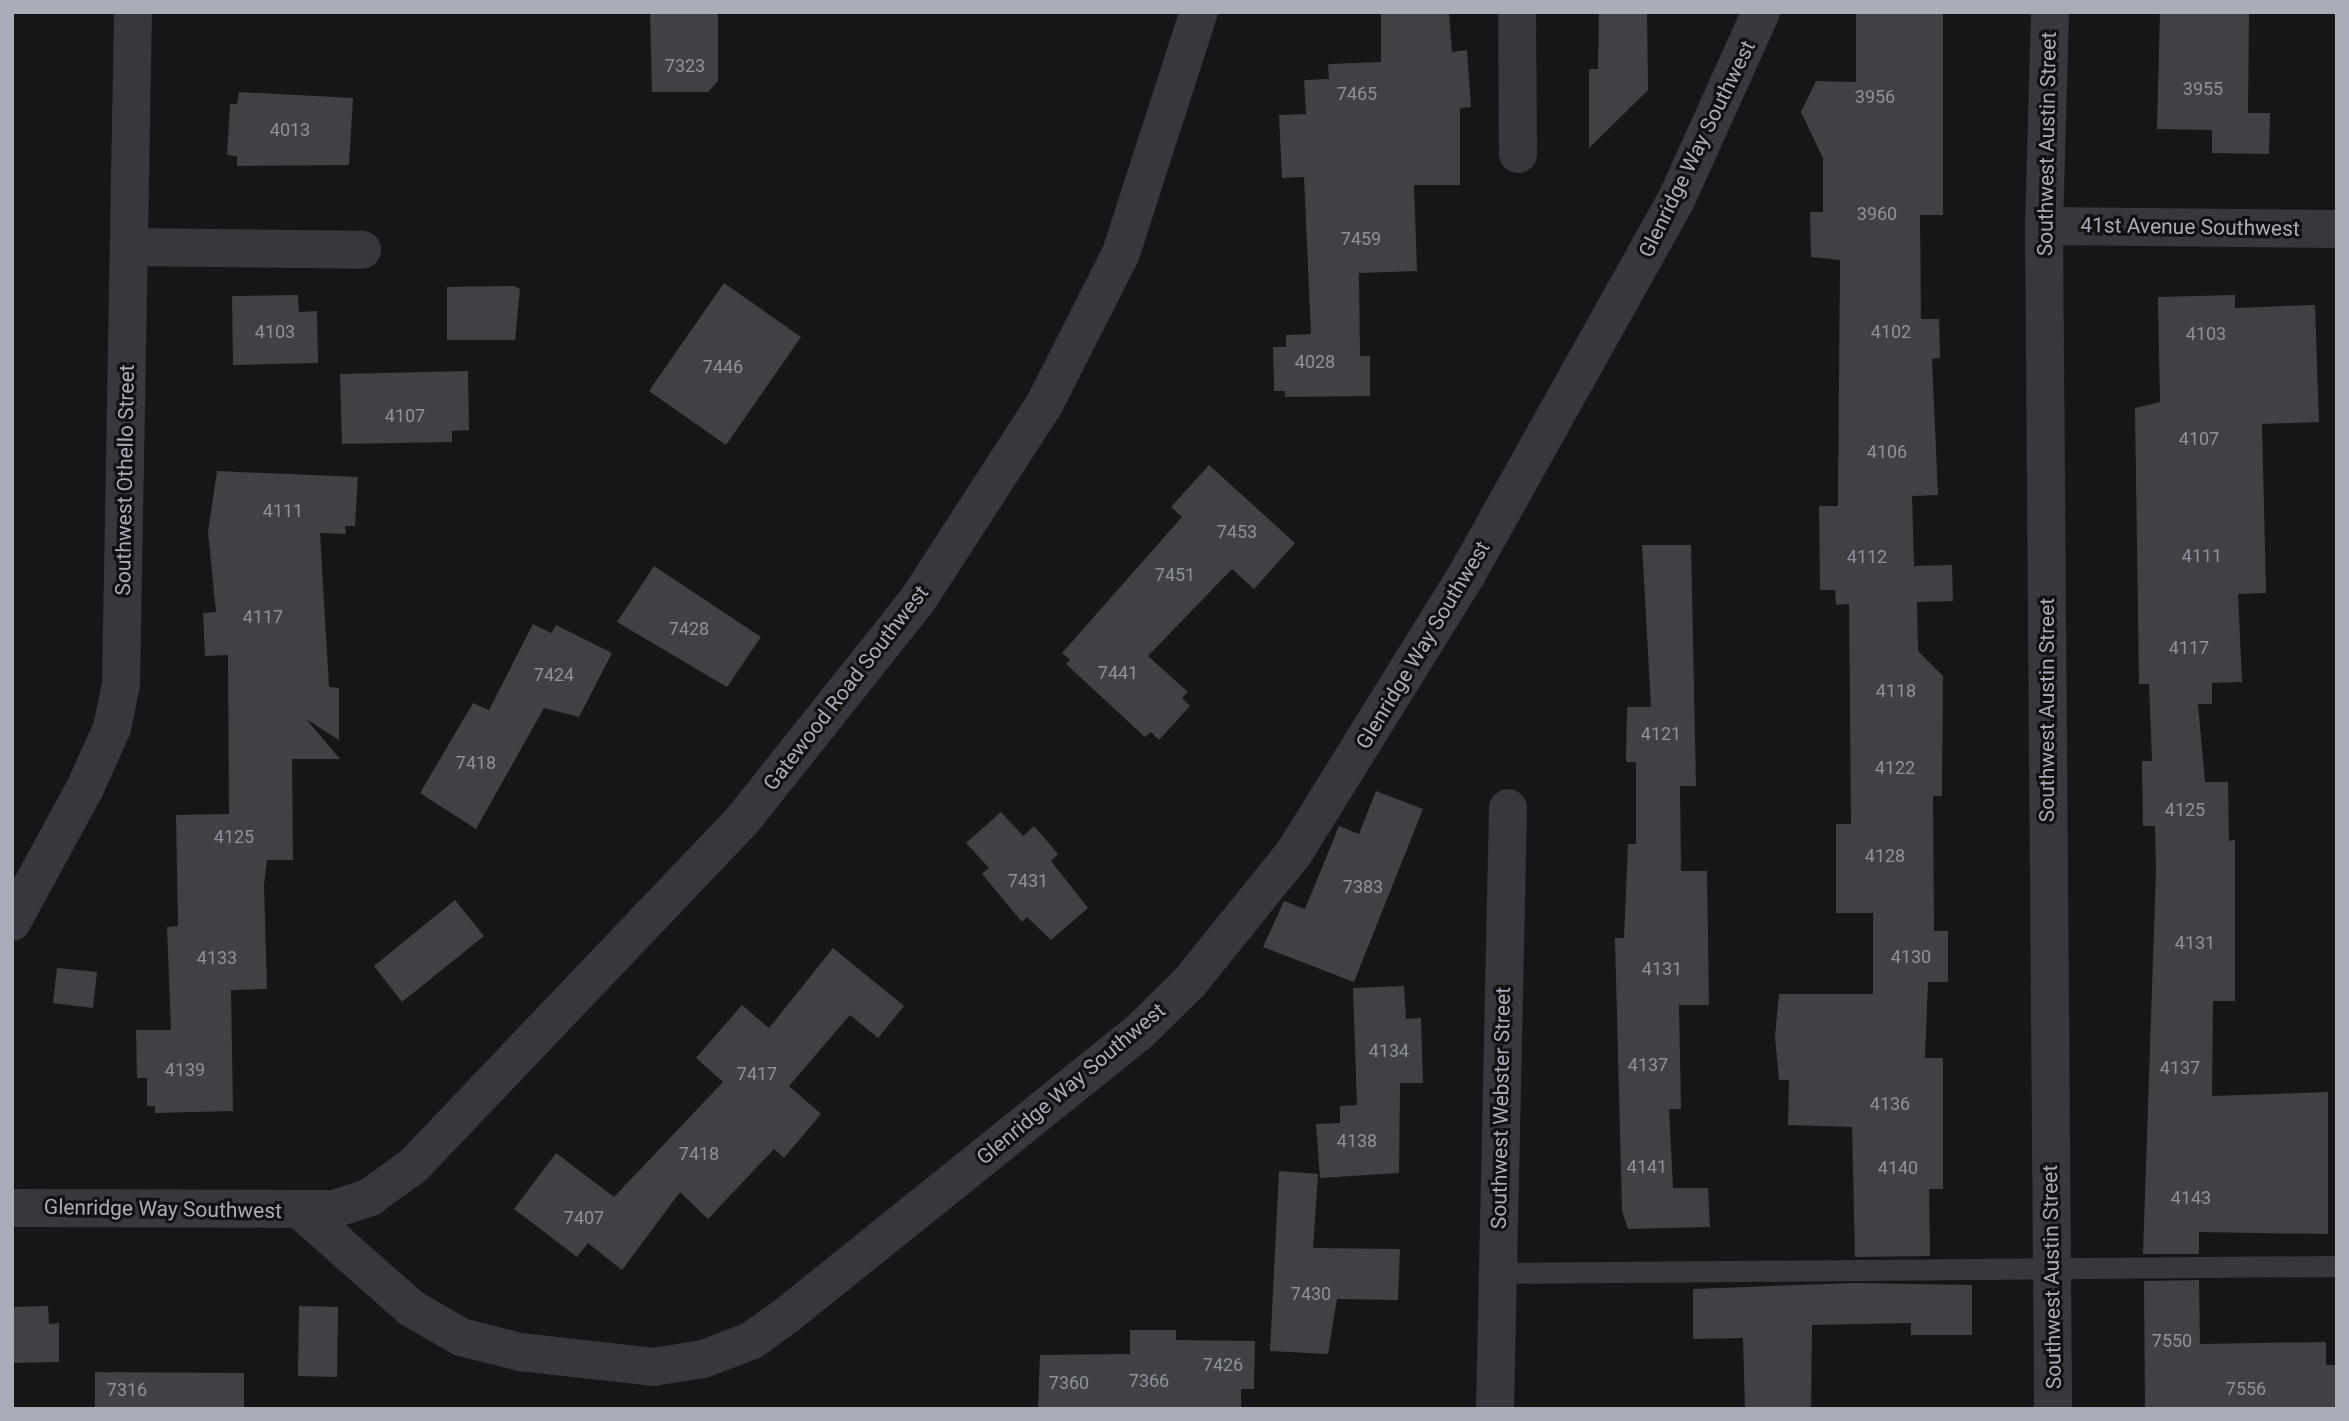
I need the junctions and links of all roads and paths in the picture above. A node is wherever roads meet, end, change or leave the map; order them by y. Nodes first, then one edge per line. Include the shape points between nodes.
1 (133, 12) edge
2 (1199, 12) edge
3 (1517, 12) edge
4 (1761, 12) edge
5 (2050, 12) edge
6 (1518, 154) dead end
7 (2044, 226) junction
8 (2337, 229) edge
9 (131, 247) junction
10 (362, 250) dead end
11 (1508, 808) dead end
12 (12, 922) edge
13 (12, 1208) edge
14 (300, 1210) junction
15 (2337, 1266) edge
16 (2052, 1267) junction
17 (1496, 1273) junction
18 (1495, 1409) edge
19 (2053, 1409) edge

1 - 9 street, Southwest Othello Street
2 - 14 street, Gatewood Road Southwest via 1121,253 1044,405 917,601 741,822 414,1165 370,1197
3 - 6 street
4 - 14 street, Glenridge Way Southwest via 1677,198 1467,574 1294,853 1189,983 1137,1034 787,1315 751,1341 703,1359 653,1367 520,1352 461,1337 411,1308
5 - 7 street, Southwest Austin Street
7 - 8 street, 41st Avenue Southwest
7 - 16 street, Southwest Austin Street
9 - 10 street
9 - 12 street, Southwest Othello Street via 121,685 107,740
11 - 17 street, Southwest Webster Street
13 - 14 street, Glenridge Way Southwest
15 - 16 lane
16 - 17 lane
16 - 19 street, Southwest Austin Street
17 - 18 street, Southwest Webster Street

